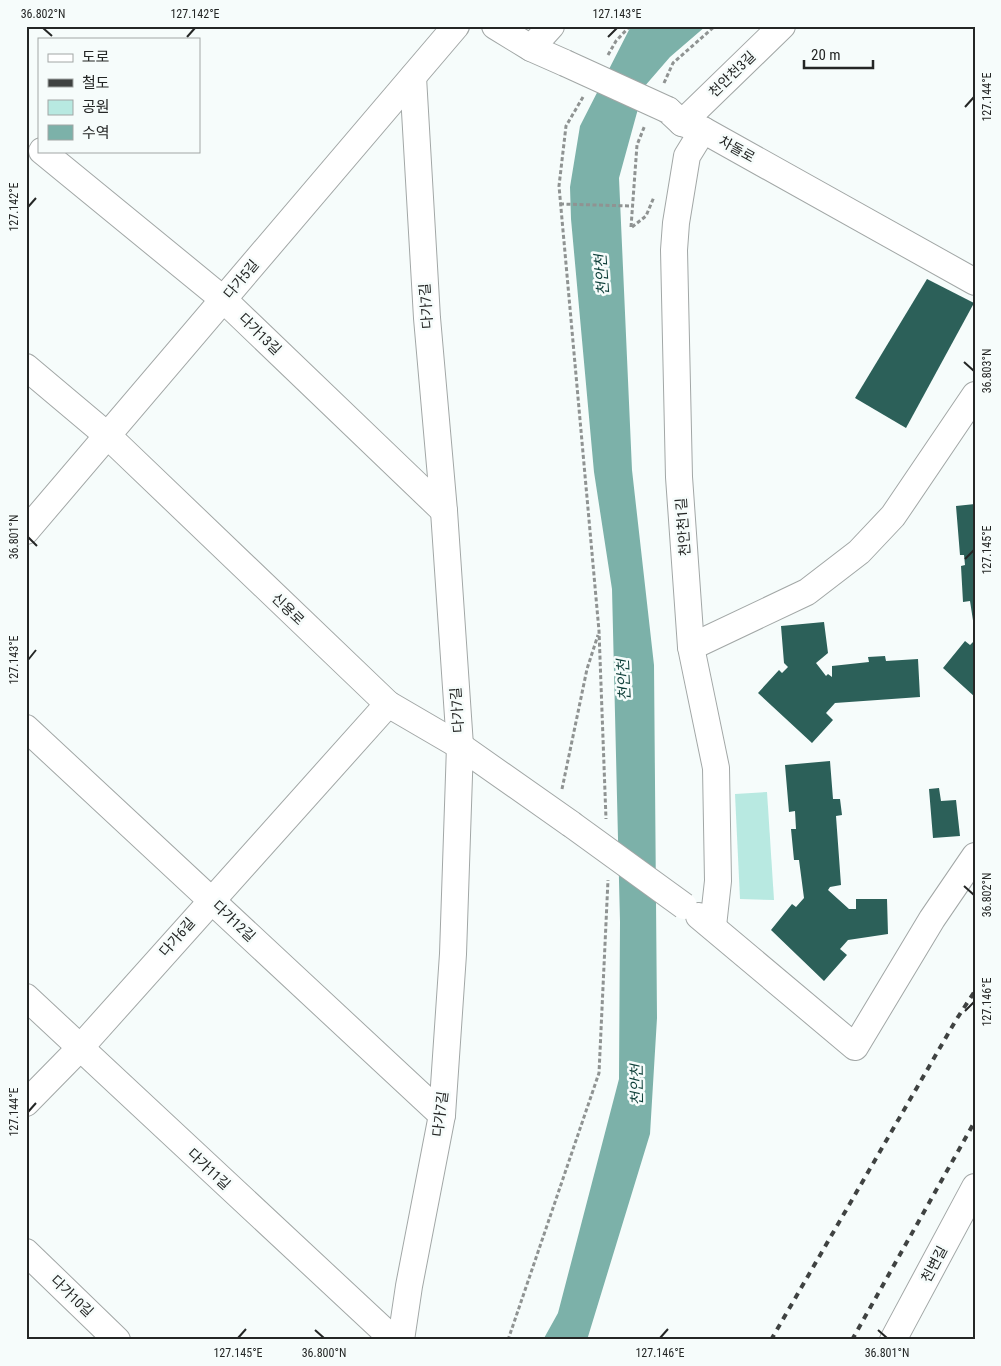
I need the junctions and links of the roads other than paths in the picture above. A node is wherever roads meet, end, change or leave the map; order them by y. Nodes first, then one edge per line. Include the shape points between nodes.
1 (456, 26) edge
2 (495, 26) edge
3 (552, 26) edge
4 (782, 26) edge
5 (531, 48) junction
6 (413, 77) junction
7 (685, 121) junction
8 (26, 138) edge
9 (38, 148) edge
10 (43, 152) edge
11 (975, 282) edge
12 (224, 300) junction
13 (26, 367) edge
14 (975, 395) edge
15 (108, 436) junction
16 (444, 511) junction
17 (26, 531) edge
18 (691, 647) junction
19 (388, 704) junction
20 (26, 728) edge
21 (460, 746) junction
22 (975, 856) edge
23 (211, 899) junction
24 (714, 926) junction
25 (26, 997) edge
26 (79, 1049) junction
27 (26, 1103) edge
28 (442, 1115) junction
29 (975, 1187) edge
30 (975, 1220) edge
31 (26, 1252) edge
32 (113, 1338) edge
33 (394, 1340) edge
34 (401, 1340) edge
35 (892, 1340) edge
36 (909, 1340) edge

1 - 6 street, 다가5길
2 - 5 street, 차돌로
3 - 5 street
4 - 7 street, 천안천3길
5 - 7 street, 차돌로, bridge
6 - 12 street, 다가5길
6 - 16 street, 다가7길 via 427,318
7 - 11 street, 차돌로
7 - 18 street, 천안천1길 via 688,156 674,250 679,477
8 - 9 street
10 - 12 street, 다가13길
12 - 15 street, 다가5길
12 - 16 street, 다가13길
13 - 15 street, 신용로
14 - 18 street via 893,516 859,552 807,592
15 - 17 street, 다가5길
15 - 19 street, 신용로
16 - 21 street, 다가7길
18 - 24 street, 천안천1길 via 716,768 718,881
19 - 21 street, 신용로
19 - 23 street, 다가6길
20 - 23 street, 다가12길
21 - 24 street, 신용로, bridge
21 - 28 street, 다가7길 via 453,954
22 - 24 street, 신용로 via 932,919 856,1047
23 - 26 street, 다가6길
23 - 28 street, 다가12길
25 - 26 street, 다가11길
26 - 27 street, 다가6길
26 - 33 street, 다가11길
28 - 34 street, 다가7길
29 - 35 street, 천변길
30 - 36 street, 천변길
31 - 32 street, 다가10길

